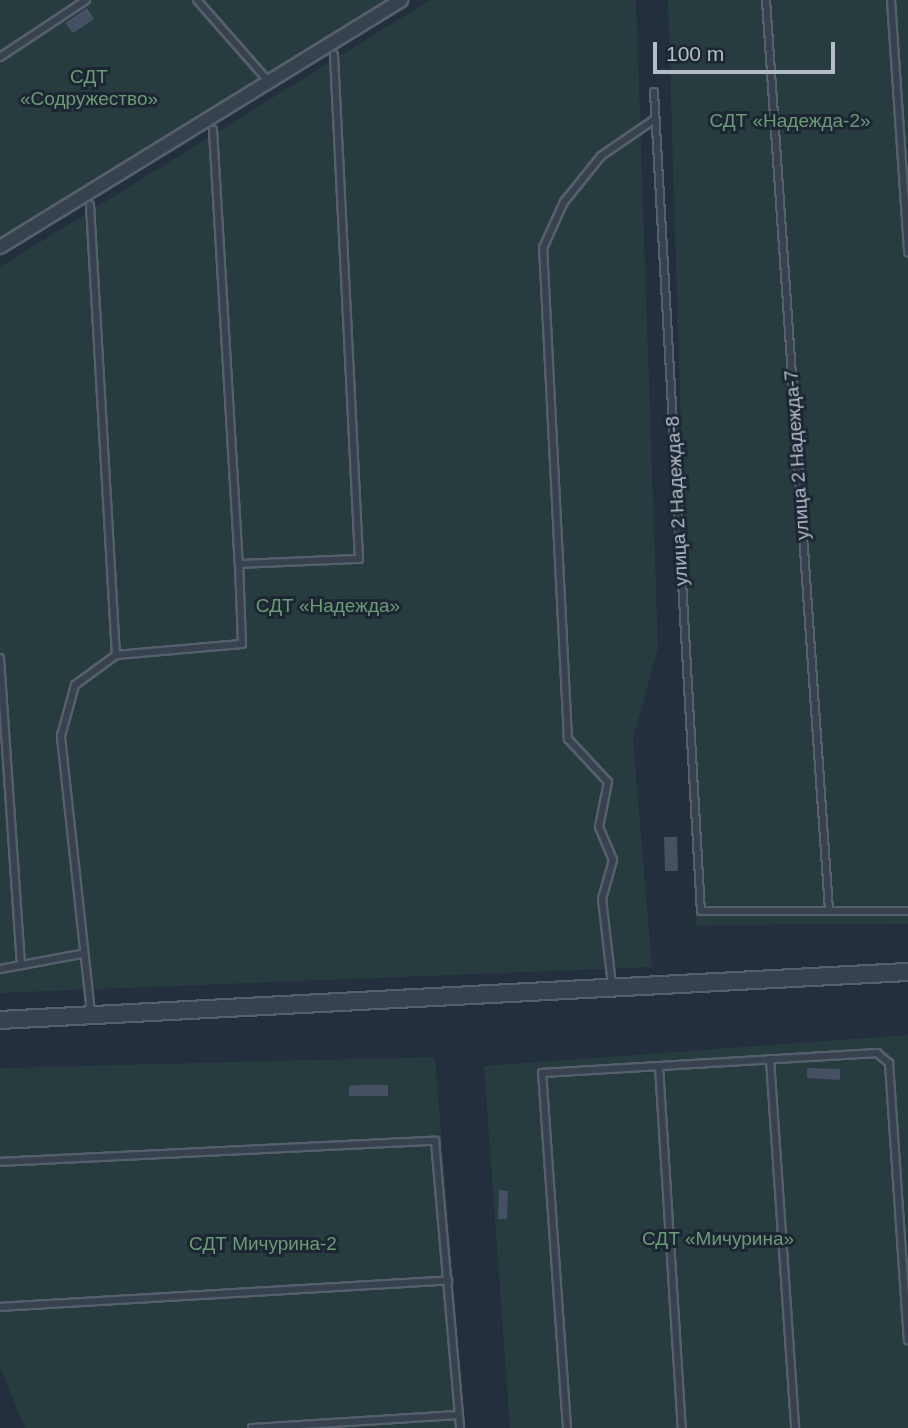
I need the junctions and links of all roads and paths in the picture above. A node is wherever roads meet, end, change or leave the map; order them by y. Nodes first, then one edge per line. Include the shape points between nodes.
1 (86, 0) edge
2 (197, 0) edge
3 (401, 0) edge
4 (766, 0) edge
5 (891, 0) edge
6 (334, 55) dead end
7 (0, 57) edge
8 (269, 82) junction
9 (654, 92) dead end
10 (655, 119) junction
11 (213, 130) dead end
12 (90, 205) dead end
13 (0, 247) edge
14 (908, 252) edge
15 (239, 564) junction
16 (116, 655) junction
17 (0, 658) edge
18 (829, 911) junction
19 (908, 911) edge
20 (81, 954) junction
21 (22, 965) junction
22 (0, 969) edge
23 (908, 972) edge
24 (612, 987) junction
25 (91, 1015) junction
26 (0, 1020) edge
27 (770, 1059) junction
28 (659, 1066) junction
29 (0, 1162) edge
30 (448, 1280) junction
31 (0, 1307) edge
32 (908, 1340) edge
33 (459, 1415) junction
34 (252, 1428) edge
35 (460, 1428) edge
36 (567, 1428) edge
37 (682, 1428) edge
38 (796, 1428) edge

1 - 7 lane
2 - 8 lane
3 - 8 street
4 - 18 lane, улица 2 Надежда-7
5 - 14 lane
6 - 15 lane via 359,559
8 - 13 street
9 - 10 lane, улица 2 Надежда-8
10 - 18 lane, улица 2 Надежда-8 via 701,911
10 - 24 lane via 601,156 564,202 543,248 568,739 608,782 599,827 613,860 602,900
11 - 15 lane
12 - 16 lane
15 - 16 lane via 242,643
16 - 20 lane via 75,685 61,736
17 - 21 lane
18 - 19 lane
20 - 21 lane
20 - 25 lane
21 - 22 lane
23 - 24 street
24 - 25 street
25 - 26 street
27 - 28 lane
27 - 32 lane via 877,1053 889,1063
27 - 38 lane
28 - 36 lane via 542,1073
28 - 37 lane
29 - 30 lane via 435,1142
30 - 31 lane
30 - 33 lane
33 - 34 lane
33 - 35 lane

